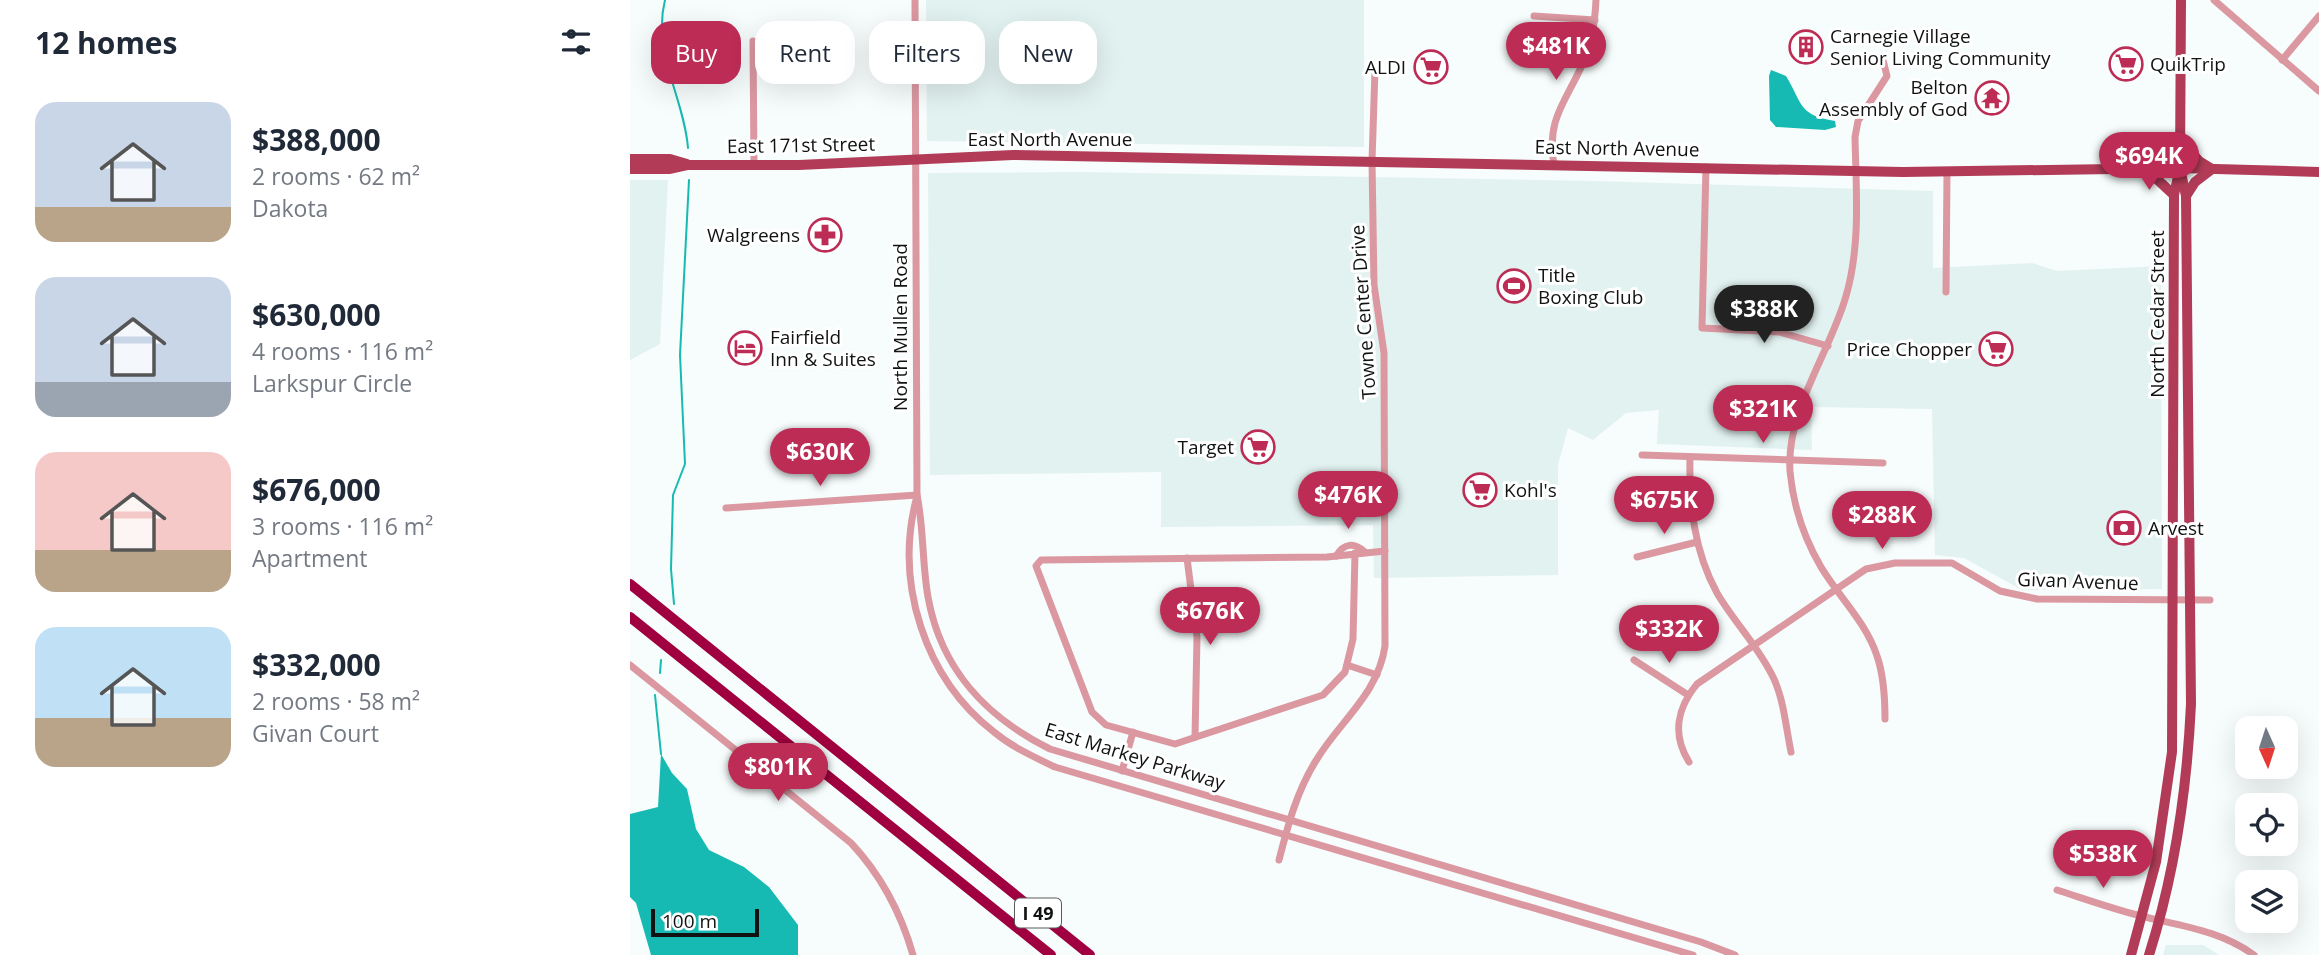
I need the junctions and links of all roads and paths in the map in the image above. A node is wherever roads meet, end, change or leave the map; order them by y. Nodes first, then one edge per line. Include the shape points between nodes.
1 (915, 0) edge
2 (1596, 0) edge
3 (2181, 0) edge
4 (2214, 0) edge
5 (1534, 16) dead end
6 (2319, 16) edge
7 (1595, 20) junction
8 (753, 41) dead end
9 (1883, 60) dead end
10 (2281, 60) junction
11 (1375, 70) dead end
12 (2319, 91) edge
13 (2180, 139) junction
14 (915, 158) junction
15 (630, 161) edge
16 (1371, 161) junction
17 (754, 164) junction
18 (1554, 164) junction
19 (687, 165) junction
20 (1706, 167) junction
21 (2180, 168) junction
22 (630, 169) edge
23 (2146, 169) junction
24 (2212, 169) junction
25 (1856, 171) junction
26 (1947, 172) junction
27 (2319, 172) edge
28 (2174, 195) junction
29 (2186, 196) junction
30 (1946, 292) dead end
31 (1828, 346) junction
32 (1643, 455) dead end
33 (1690, 457) junction
34 (1790, 461) junction
35 (1883, 463) dead end
36 (917, 495) junction
37 (726, 508) dead end
38 (1697, 542) junction
39 (1385, 551) junction
40 (1365, 552) junction
41 (1355, 553) junction
42 (1336, 556) junction
43 (1637, 557) dead end
44 (1187, 558) junction
45 (630, 584) edge
46 (1835, 587) junction
47 (2175, 600) junction
48 (2192, 600) junction
49 (2210, 600) dead end
50 (630, 617) edge
51 (1753, 643) junction
52 (1634, 660) dead end
53 (1347, 665) junction
54 (631, 667) edge
55 (1377, 675) junction
56 (1688, 695) junction
57 (1885, 719) dead end
58 (1133, 732) junction
59 (1195, 737) junction
60 (1791, 752) dead end
61 (1689, 762) dead end
62 (1122, 771) junction
63 (1290, 820) junction
64 (1286, 835) junction
65 (1279, 860) dead end
66 (2057, 890) dead end
67 (2141, 915) junction
68 (2159, 918) junction
69 (912, 955) edge
70 (1051, 955) edge
71 (1090, 955) edge
72 (1693, 955) edge
73 (1735, 955) edge
74 (2131, 955) edge
75 (2149, 955) edge
76 (2253, 955) edge

1 - 14 street, North Mullen Road
2 - 7 street
3 - 13 main road
4 - 10 street
5 - 7 street
6 - 10 street
7 - 18 street via 1583,64 1555,116
8 - 17 street
9 - 25 street via 1887,76 1858,121
10 - 12 street
11 - 16 street, Towne Center Drive
13 - 21 main road
13 - 23 main road
13 - 24 main road
14 - 16 main road, East North Avenue via 1013,155
14 - 17 main road, East 171st Street
14 - 36 street, North Mullen Road
15 - 19 main road, East 171st Street via 655,159
16 - 18 main road, East North Avenue
16 - 39 street, Towne Center Drive via 1374,285 1384,353
17 - 19 main road, East 171st Street
18 - 20 main road, East North Avenue
19 - 22 main road, East 171st Street
20 - 25 main road, East North Avenue
20 - 31 street via 1702,328 1779,332
21 - 23 main road, East North Avenue
21 - 24 main road, East North Avenue
21 - 28 main road, North Cedar Street
21 - 29 main road, North Cedar Street
23 - 26 main road, East North Avenue
23 - 28 main road
24 - 27 main road, East North Avenue
24 - 29 main road
25 - 26 main road, East North Avenue
25 - 31 street via 1852,269
26 - 30 street
28 - 47 main road, North Cedar Street
29 - 48 main road, North Cedar Street
31 - 34 street via 1797,424
32 - 33 street
33 - 34 street
33 - 38 street via 1689,492
34 - 35 street
34 - 46 street via 1802,526
36 - 37 street
36 - 62 street, East Markey Parkway via 934,624 943,649 973,696 1032,740
36 - 64 street, East Markey Parkway via 910,523 913,606 925,641 960,698 994,733 1055,767
38 - 43 street
38 - 51 street via 1717,593
39 - 40 street
39 - 55 street, Towne Center Drive via 1385,646
40 - 41 street
40 - 42 street via 1352,545
41 - 42 street
41 - 53 street via 1353,639
42 - 44 street
44 - 58 street via 1041,560 1036,566 1092,712 1106,724
44 - 59 street via 1197,636
45 - 71 highway, I 49
46 - 47 street, Givan Avenue via 1866,569 1943,562 2014,597
46 - 51 street, Givan Avenue
46 - 57 street via 1877,656
47 - 48 street, Givan Avenue
47 - 67 main road, North Cedar Street via 2172,752 2156,862
48 - 49 street, Givan Avenue
48 - 68 main road, North Cedar Street via 2188,768
50 - 70 highway, I 49
51 - 56 street, Givan Avenue via 1707,675
51 - 60 street via 1779,692
52 - 56 street
53 - 55 street
53 - 59 street via 1323,695
54 - 69 street via 851,843 892,900
55 - 63 street, Towne Center Drive via 1359,707 1317,758
56 - 61 street, Givan Avenue via 1678,732
58 - 59 street via 1175,744
58 - 62 street
62 - 63 street, East Markey Parkway
63 - 64 street, Towne Center Drive
63 - 73 street, East Markey Parkway
64 - 65 street, Towne Center Drive
64 - 72 street, East Markey Parkway
66 - 67 street
67 - 68 street
67 - 74 main road, North Cedar Street
68 - 75 main road, North Cedar Street
68 - 76 street via 2222,936

